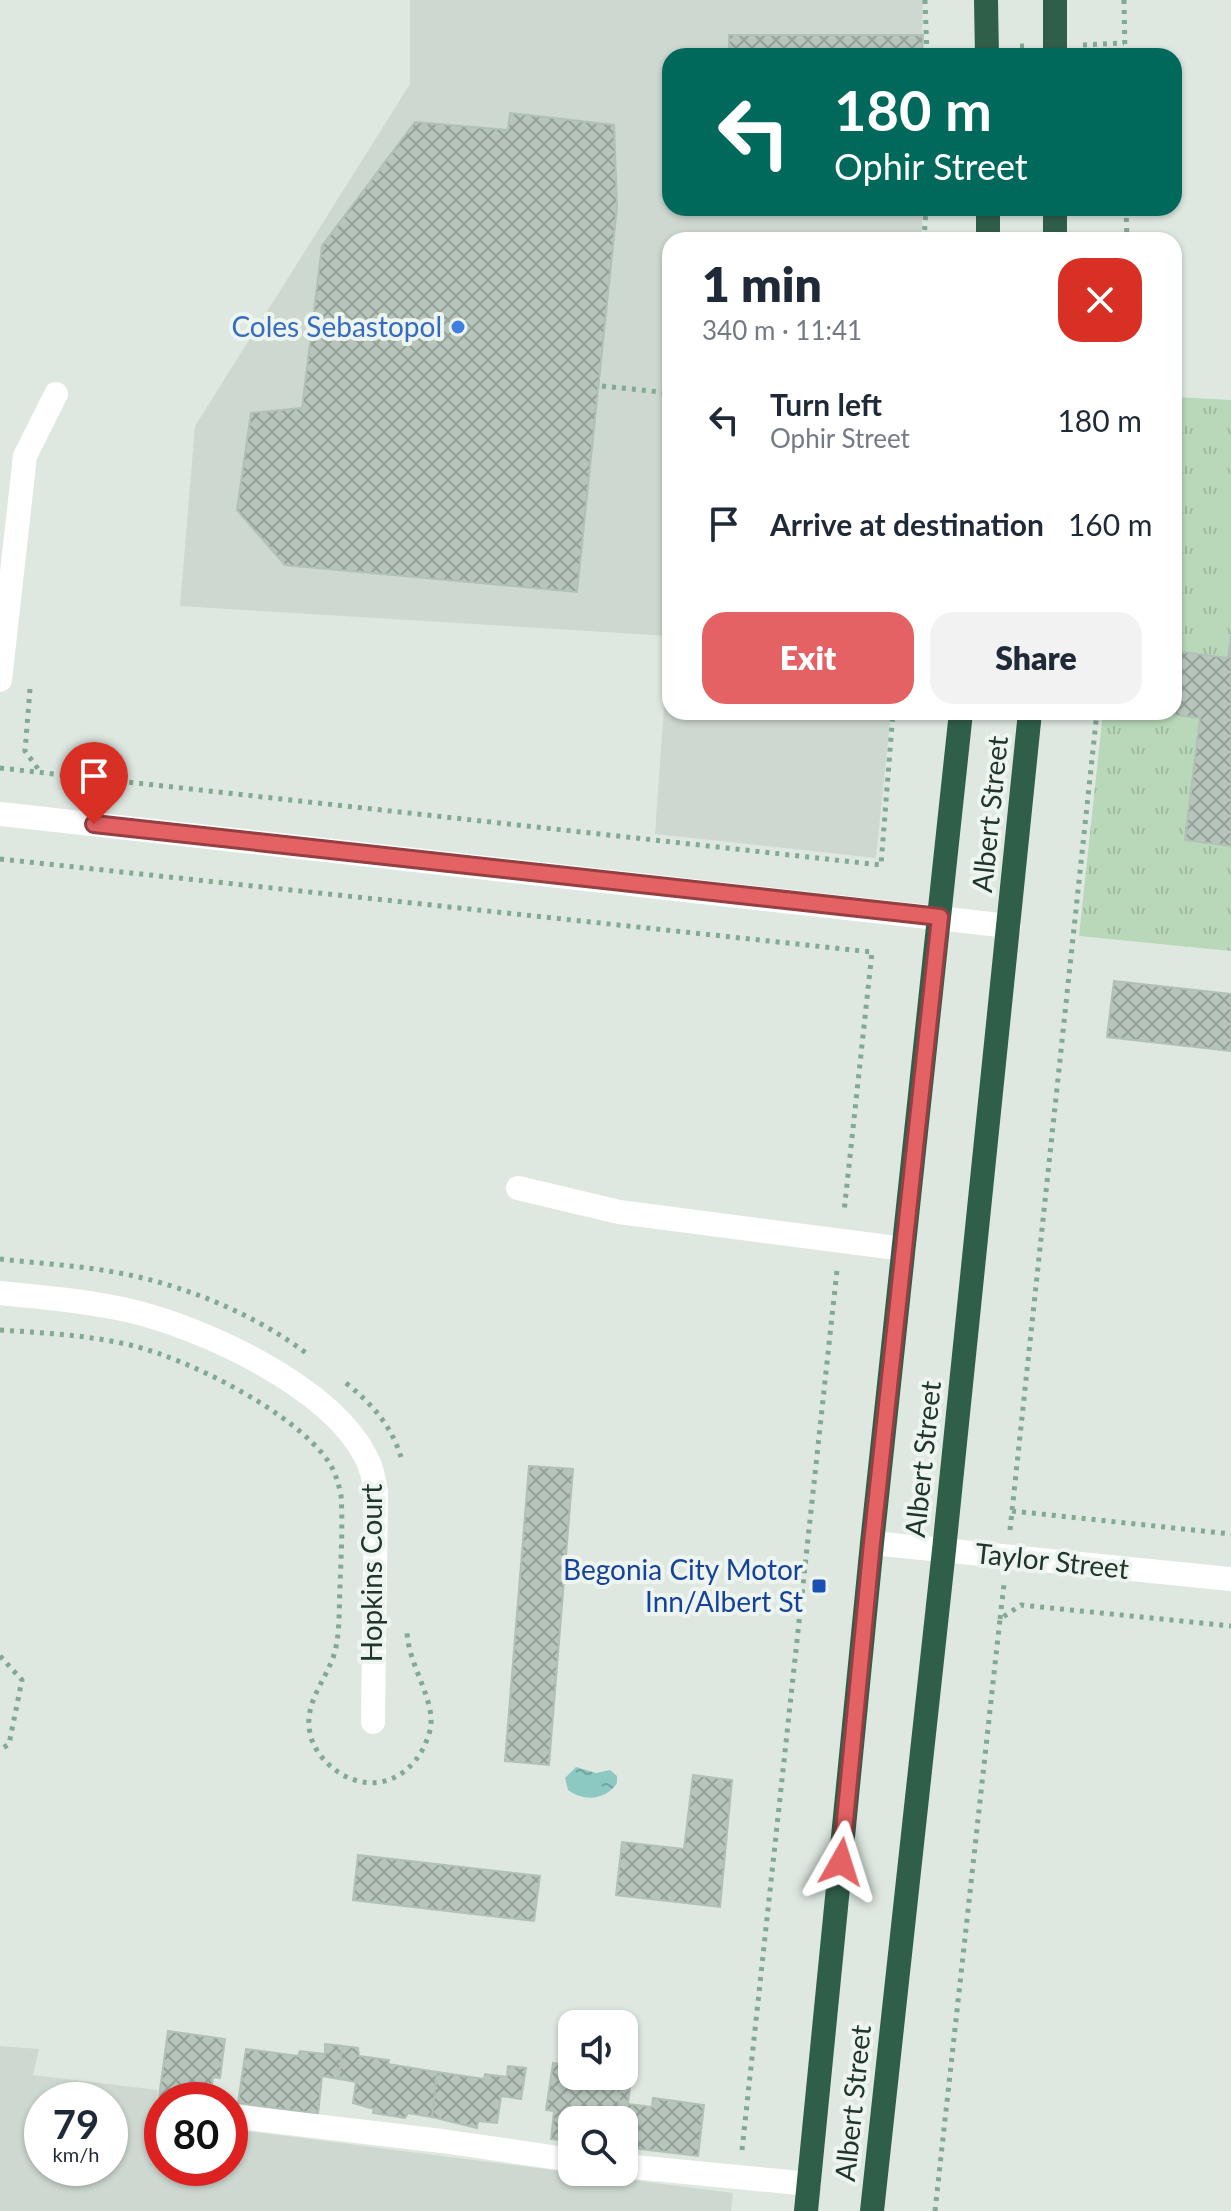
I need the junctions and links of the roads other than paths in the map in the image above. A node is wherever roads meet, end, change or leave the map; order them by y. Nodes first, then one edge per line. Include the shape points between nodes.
1 (986, 0) edge
2 (1055, 0) edge
3 (987, 48) edge
4 (1055, 48) edge
5 (56, 394) dead end
6 (0, 680) edge
7 (960, 720) edge
8 (1029, 720) edge
9 (0, 814) edge
10 (940, 917) junction
11 (1009, 926) junction
12 (518, 1188) dead end
13 (904, 1249) junction
14 (0, 1293) edge
15 (872, 1543) junction
16 (944, 1550) junction
17 (1231, 1579) edge
18 (373, 1722) dead end
19 (248, 2118) edge
20 (558, 2158) edge
21 (638, 2167) edge
22 (809, 2184) junction
23 (806, 2211) edge
24 (872, 2211) edge

1 - 3 highway
2 - 4 highway
5 - 6 street via 25,456
7 - 10 highway, Albert Street
8 - 11 highway, Albert Street
9 - 10 street
10 - 11 street
10 - 13 highway, Albert Street
11 - 16 highway, Albert Street
12 - 13 street via 619,1212
13 - 15 highway, Albert Street
14 - 18 street, Hopkins Court via 114,1308 192,1331 291,1383 347,1429 371,1468 376,1492
15 - 16 street, Taylor Street
15 - 22 highway, Albert Street
16 - 17 street, Taylor Street
16 - 24 highway, Albert Street
19 - 20 street
21 - 22 street
22 - 23 highway, Albert Street

